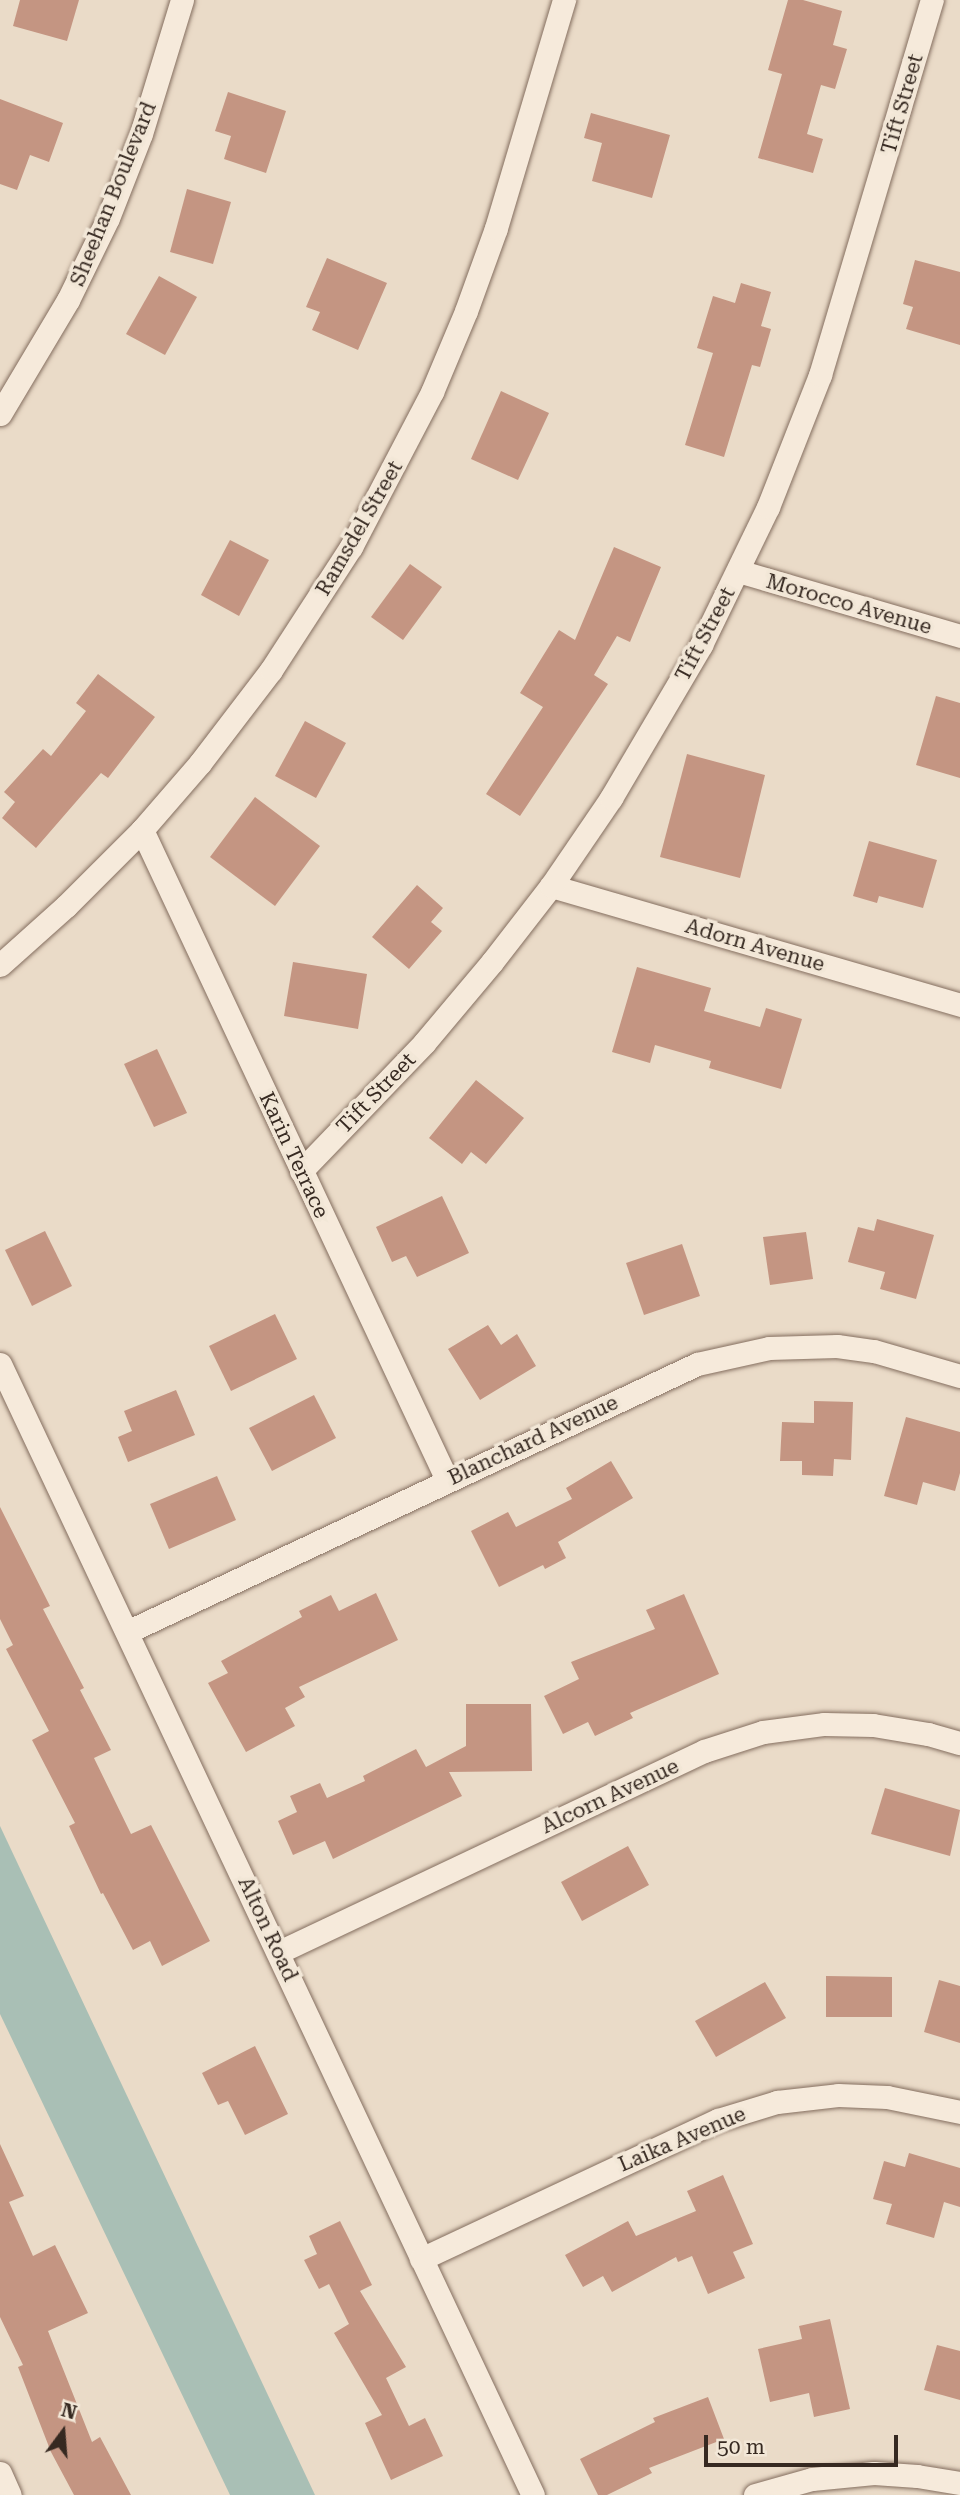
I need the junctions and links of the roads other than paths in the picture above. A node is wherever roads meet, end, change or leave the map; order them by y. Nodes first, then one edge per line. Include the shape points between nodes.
1 (182, 0) edge
2 (564, 0) edge
3 (932, 0) edge
4 (0, 414) edge
5 (738, 571) junction
6 (960, 636) edge
7 (142, 830) junction
8 (551, 886) junction
9 (0, 965) edge
10 (960, 1005) edge
11 (301, 1171) junction
12 (0, 1364) edge
13 (960, 1376) edge
14 (447, 1480) junction
15 (127, 1632) junction
16 (960, 1743) edge
17 (279, 1952) junction
18 (960, 2112) edge
19 (421, 2259) junction
20 (0, 2473) edge
21 (960, 2483) edge
22 (10, 2495) edge
23 (533, 2495) edge
24 (755, 2495) edge

1 - 4 street, Sheehan Boulevard via 141,134 108,218 68,300
2 - 7 street, Ramsdel Street via 492,240 432,391 393,471 351,547 271,670
3 - 5 street, Tift Street via 820,375
5 - 6 street, Morocco Avenue
5 - 8 street, Tift Street via 649,738
7 - 9 street, Ramsdel Street
7 - 11 street, Karin Terrace
8 - 10 street, Adorn Avenue
8 - 11 street, Tift Street via 424,1043
11 - 14 street, Karin Terrace
12 - 15 street, Alton Road
13 - 14 street, Blanchard Avenue via 874,1351 837,1346 733,1354 662,1378
14 - 15 street, Blanchard Avenue
15 - 17 street, Alton Road
16 - 17 street, Alcorn Avenue via 873,1725 824,1724 763,1732 704,1751
17 - 19 street, Alton Road
18 - 19 street, Laika Avenue via 887,2097 838,2095 776,2102 718,2120
19 - 23 street, Alton Road
20 - 22 street
21 - 24 street via 874,2473 812,2479

